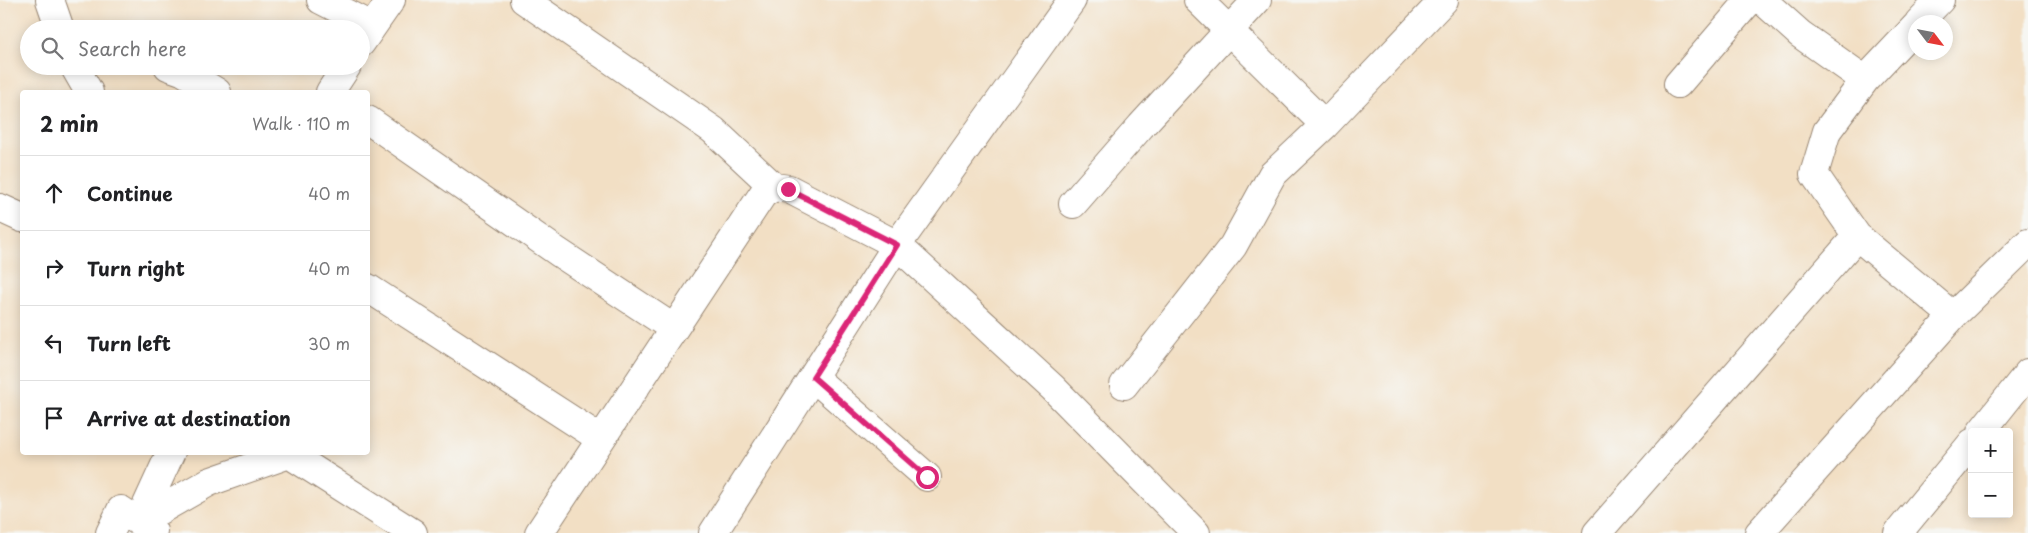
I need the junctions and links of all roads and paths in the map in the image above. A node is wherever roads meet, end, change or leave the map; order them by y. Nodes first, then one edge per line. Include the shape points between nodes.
1 (50, 0) edge
2 (321, 0) edge
3 (390, 0) edge
4 (524, 0) edge
5 (1072, 0) edge
6 (1198, 0) edge
7 (1257, 0) edge
8 (1444, 0) edge
9 (1750, 0) edge
10 (1762, 0) edge
11 (1940, 0) edge
12 (1926, 15) edge
13 (57, 20) edge
14 (347, 20) edge
15 (370, 28) edge
16 (1228, 31) junction
17 (1908, 34) edge
18 (79, 75) edge
19 (189, 75) edge
20 (341, 75) edge
21 (1865, 80) junction
22 (1678, 84) dead end
23 (88, 90) edge
24 (214, 90) edge
25 (331, 90) edge
26 (370, 121) edge
27 (1325, 125) junction
28 (774, 187) junction
29 (1073, 204) dead end
30 (0, 208) edge
31 (20, 217) edge
32 (1857, 236) junction
33 (2028, 244) edge
34 (897, 245) junction
35 (370, 289) edge
36 (1953, 316) junction
37 (673, 328) junction
38 (2028, 373) edge
39 (813, 377) junction
40 (1124, 385) dead end
41 (1984, 428) edge
42 (601, 439) junction
43 (1968, 449) edge
44 (170, 455) edge
45 (286, 455) edge
46 (291, 455) edge
47 (927, 477) dead end
48 (147, 527) edge
49 (1909, 530) edge
50 (110, 533) edge
51 (413, 533) edge
52 (538, 533) edge
53 (713, 533) edge
54 (1196, 533) edge
55 (1597, 533) edge
56 (1758, 533) edge

1 - 13 street
2 - 14 street
3 - 15 street
4 - 28 street via 713,130
5 - 34 street
6 - 16 street
7 - 16 street
8 - 27 street
9 - 22 street
10 - 21 street via 1800,34
11 - 12 street
16 - 27 street
16 - 29 street
17 - 21 street
18 - 23 street
19 - 24 street
20 - 25 street
21 - 32 street via 1827,131 1814,174
26 - 37 street
27 - 40 street via 1272,175 1233,246
28 - 34 street via 788,189
28 - 37 street via 763,194
30 - 31 street
32 - 36 street
32 - 55 street
33 - 36 street
34 - 39 street
34 - 54 street via 1054,388
35 - 42 street
36 - 56 street
37 - 42 street
38 - 41 street
39 - 47 street
39 - 53 street
42 - 52 street
43 - 49 street
44 - 48 street
45 - 48 street via 209,482
46 - 51 street
48 - 50 street via 121,510

